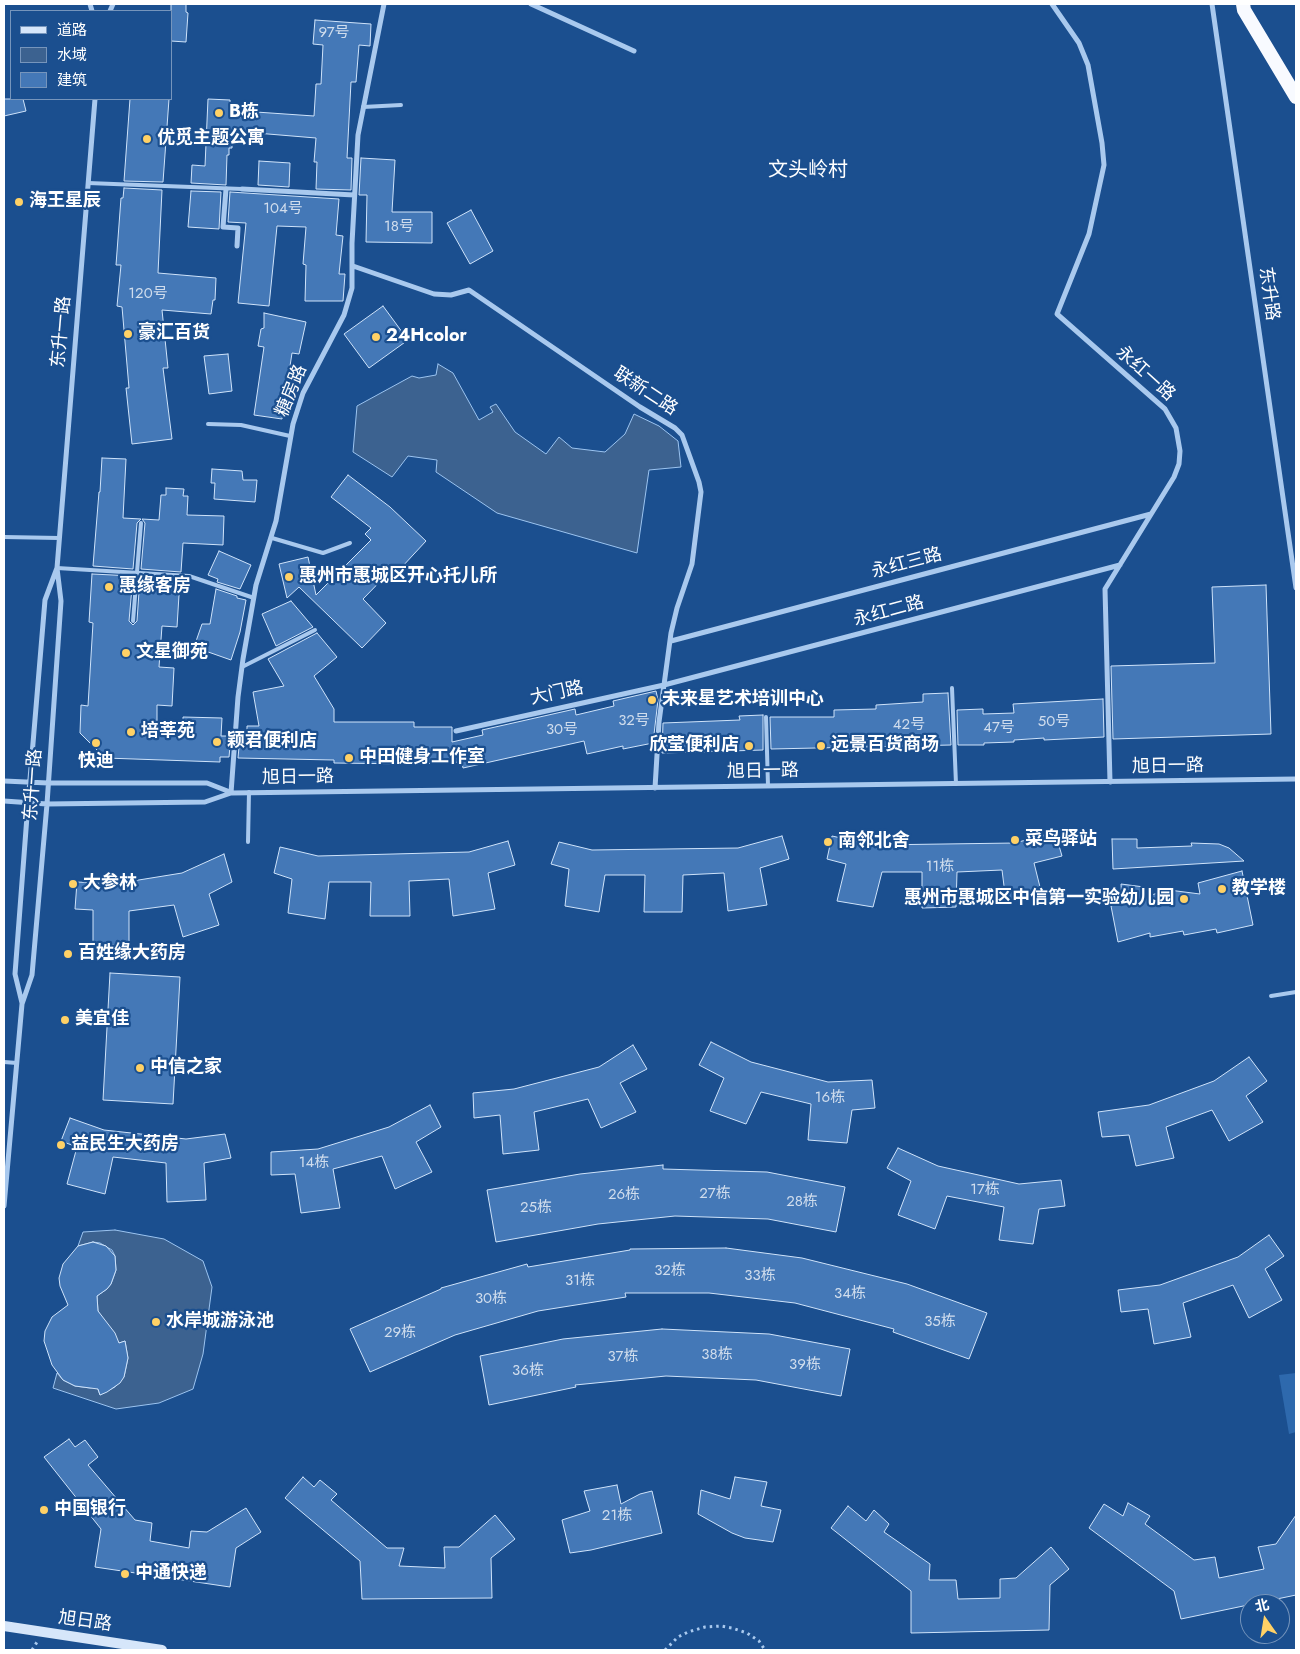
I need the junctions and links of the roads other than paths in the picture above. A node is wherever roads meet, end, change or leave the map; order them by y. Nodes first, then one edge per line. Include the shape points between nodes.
1 (384, 4) edge
2 (531, 4) edge
3 (1052, 4) edge
4 (1212, 4) edge
5 (1243, 4) edge
6 (634, 51) dead end
7 (1296, 97) edge
8 (95, 100) edge
9 (401, 105) dead end
10 (363, 107) junction
11 (88, 183) junction
12 (226, 188) junction
13 (242, 189) joint
14 (354, 195) junction
15 (236, 246) dead end
16 (353, 266) junction
17 (208, 424) dead end
18 (290, 436) junction
19 (1151, 514) junction
20 (141, 523) dead end
21 (4, 537) edge
22 (59, 538) junction
23 (272, 538) junction
24 (350, 543) dead end
25 (1120, 565) junction
26 (57, 568) junction
27 (137, 573) junction
28 (1296, 588) edge
29 (254, 598) junction
30 (133, 621) dead end
31 (315, 630) dead end
32 (671, 641) junction
33 (242, 667) junction
34 (664, 685) junction
35 (952, 688) dead end
36 (766, 717) dead end
37 (456, 731) dead end
38 (1296, 780) edge
39 (4, 781) edge
40 (1110, 782) junction
41 (30, 783) junction
42 (48, 783) junction
43 (956, 784) junction
44 (768, 786) junction
45 (655, 788) junction
46 (249, 792) junction
47 (230, 793) junction
48 (4, 801) edge
49 (28, 803) junction
50 (47, 804) junction
51 (248, 842) dead end
52 (1296, 992) edge
53 (1271, 996) dead end
54 (22, 1004) junction
55 (4, 1062) edge
56 (17, 1063) junction
57 (4, 1206) edge
58 (4, 1626) edge
59 (162, 1650) edge

1 - 10 street, 糖房路
2 - 6 street
3 - 19 street, 永红一路 via 1079,43 1086,60 1104,165 1089,234 1057,314 1162,405 1174,422 1180,446 1179,464
4 - 28 street, 东升路
5 - 7 highway
8 - 11 street, 东升一路
9 - 10 lane
10 - 14 street, 糖房路
11 - 12 lane
11 - 22 street, 东升一路
12 - 13 lane
12 - 15 street via 223,227 238,228
13 - 14 street
14 - 16 street, 糖房路
16 - 18 street, 糖房路 via 352,288 344,315 303,393
16 - 32 street, 联新二路 via 434,294 451,296 469,290 679,431 701,489 692,564 677,608
17 - 18 lane via 241,425
18 - 23 street, 糖房路
19 - 25 street, 永红一路
19 - 32 street, 永红三路
20 - 27 lane
21 - 22 lane
22 - 26 street, 东升一路
23 - 24 lane via 323,553
23 - 29 street, 糖房路
25 - 34 street, 永红二路
25 - 40 street, 永红一路 via 1105,589
26 - 27 lane
26 - 41 street, 东升一路 via 45,600
26 - 42 street, 东升一路 via 61,600
27 - 29 lane via 189,576
27 - 30 lane
29 - 33 street, 糖房路
31 - 33 lane
32 - 34 street, 联新二路
33 - 47 street, 糖房路
34 - 37 street, 大门路
34 - 45 street, 联新二路
35 - 43 lane
36 - 44 lane
38 - 40 street, 旭日一路
39 - 41 street, 旭日一路
40 - 43 street, 旭日一路
41 - 42 street, 旭日一路
41 - 49 street, 东升一路
42 - 47 street, 旭日一路 via 207,782
42 - 50 street, 东升一路
43 - 44 street, 旭日一路
44 - 45 street, 旭日一路
45 - 46 street, 旭日一路
46 - 47 street, 旭日一路
46 - 51 lane
47 - 50 street, 旭日一路 via 205,802
48 - 49 street, 旭日一路
49 - 50 street, 旭日一路
49 - 54 street, 东升一路 via 15,974
50 - 54 street, 东升一路 via 32,975
52 - 53 lane
54 - 56 street, 东升一路
55 - 56 lane
56 - 57 street, 东升一路
58 - 59 main road, 旭日路

